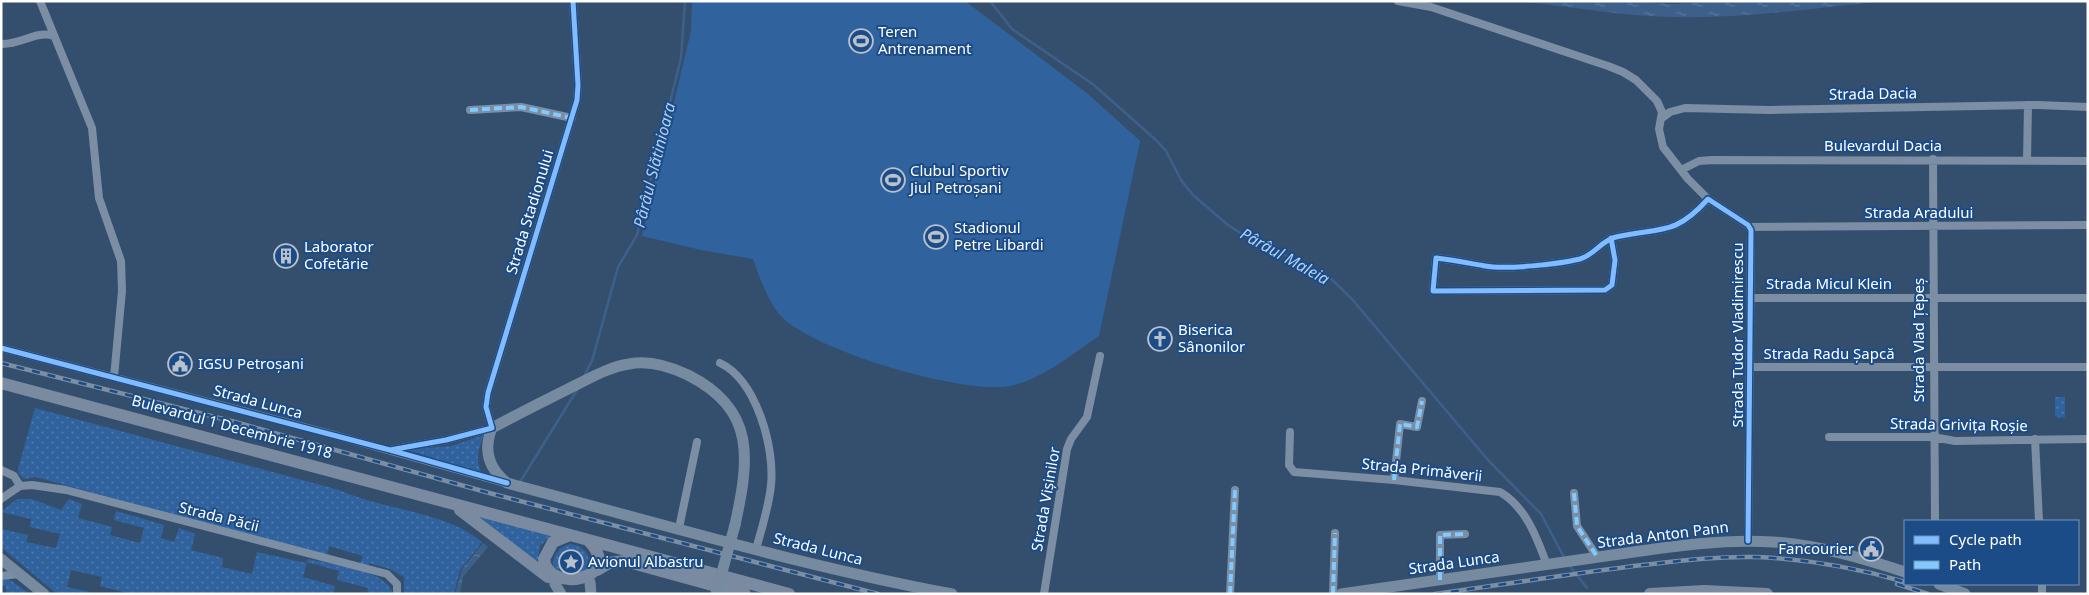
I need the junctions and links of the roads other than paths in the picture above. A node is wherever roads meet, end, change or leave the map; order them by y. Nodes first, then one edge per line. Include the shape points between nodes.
1 (40, 1) edge
2 (573, 1) edge
3 (1398, 1) edge
4 (54, 36) junction
5 (1, 44) edge
6 (2028, 105) junction
7 (2088, 107) edge
8 (470, 110) dead end
9 (572, 118) junction
10 (1662, 118) junction
11 (1933, 159) junction
12 (2027, 160) junction
13 (2088, 161) edge
14 (1681, 170) junction
15 (1708, 199) junction
16 (2088, 225) edge
17 (1933, 226) junction
18 (1750, 228) junction
19 (1611, 238) junction
20 (1751, 298) junction
21 (1933, 298) junction
22 (2088, 298) edge
23 (1, 348) edge
24 (1100, 356) dead end
25 (720, 363) dead end
26 (1751, 367) junction
27 (2088, 367) edge
28 (1934, 368) junction
29 (114, 377) junction
30 (1, 383) edge
31 (1422, 401) dead end
32 (492, 428) junction
33 (1290, 432) dead end
34 (1829, 437) dead end
35 (1933, 437) junction
36 (2088, 438) edge
37 (2035, 440) junction
38 (696, 442) dead end
39 (390, 450) junction
40 (1, 470) edge
41 (1394, 480) junction
42 (507, 483) junction
43 (20, 486) junction
44 (1235, 490) dead end
45 (1574, 493) dead end
46 (1, 499) edge
47 (454, 506) junction
48 (1935, 520) edge
49 (2039, 520) edge
50 (679, 528) junction
51 (1335, 533) dead end
52 (1466, 534) dead end
53 (570, 535) junction
54 (588, 540) junction
55 (1748, 541) junction
56 (756, 549) junction
57 (1598, 558) junction
58 (1, 559) edge
59 (1566, 562) joint
60 (1547, 565) junction
61 (597, 570) junction
62 (1904, 572) edge
63 (18, 574) junction
64 (1, 576) edge
65 (1440, 580) junction
66 (555, 585) edge
67 (1942, 585) edge
68 (590, 588) edge
69 (44, 594) edge
70 (397, 594) edge
71 (716, 594) edge
72 (745, 594) edge
73 (789, 594) edge
74 (952, 594) edge
75 (1044, 594) edge
76 (1230, 594) edge
77 (1333, 594) edge
78 (1342, 594) edge
79 (1650, 594) edge
80 (1767, 594) edge
81 (1966, 594) edge

1 - 4 street
2 - 9 street, Strada Stadionului via 578,85
3 - 10 street via 1431,6 1623,72 1657,101
4 - 5 street via 42,34 21,43
4 - 29 street via 92,128 99,198 121,261 121,316
6 - 7 street, Strada Dacia
6 - 10 street, Strada Dacia via 1769,110 1685,108
6 - 12 street
8 - 9 street via 521,108
9 - 32 street, Strada Stadionului via 488,393 486,407
10 - 14 street, Strada Tudor Vladimirescu via 1659,129 1663,147
11 - 12 street, Bulevardul Dacia
11 - 14 street, Bulevardul Dacia via 1712,160 1699,161
11 - 17 street, Strada Vlad Țepeș
12 - 13 street, Bulevardul Dacia
14 - 15 street, Strada Tudor Vladimirescu
15 - 18 street, Strada Tudor Vladimirescu
15 - 19 street via 1691,217 1676,226 1653,233
16 - 17 street, Strada Aradului
17 - 18 street, Strada Aradului
17 - 21 street, Strada Vlad Țepeș
18 - 20 street, Strada Tudor Vladimirescu
19 - 19 street via 1595,252 1580,259 1522,266 1485,266 1436,258 1433,291 1605,290 1612,285 1615,260
20 - 21 street, Strada Micul Klein
20 - 26 street, Strada Tudor Vladimirescu
21 - 22 street, Strada Micul Klein
21 - 28 street, Strada Vlad Țepeș
23 - 29 street, Strada Lunca
24 - 75 street, Strada Vișinilor via 1087,417 1067,449
25 - 56 street via 735,372 747,388 758,411 769,452 771,486
26 - 28 street, Strada Radu Șapcă
26 - 55 street, Strada Tudor Vladimirescu
27 - 28 street, Strada Radu Șapcă
28 - 35 street, Strada Vlad Țepeș
29 - 39 street, Strada Lunca
30 - 47 main road, Bulevardul 1 Decembrie 1918 via 412,492
31 - 41 street via 1417,428 1400,424
32 - 39 street
32 - 42 main road via 487,444 488,458 494,472
32 - 71 main road, bridge via 594,376 630,363 658,365 685,374 722,397 736,419 744,448 743,481
33 - 41 street, Strada Primăverii via 1289,465 1294,472
34 - 35 street, Strada Grivița Roșie
35 - 37 street, Strada Grivița Roșie
35 - 48 street, Strada Vlad Țepeș
36 - 37 street, Strada Grivița Roșie
37 - 49 street
38 - 50 street
39 - 42 street, Strada Lunca
40 - 43 street via 14,476
41 - 60 street, Strada Primăverii via 1500,492 1510,498 1528,523
42 - 50 main road, Strada Lunca
43 - 46 street
43 - 70 street, Strada Păcii via 66,490 387,574 396,584
44 - 76 street
45 - 57 street via 1577,526
47 - 53 main road, Bulevardul 1 Decembrie 1918
47 - 66 main road, Bulevardul 1 Decembrie 1918
50 - 56 main road, Strada Lunca
51 - 77 street
52 - 65 street via 1440,535
53 - 54 main road
53 - 66 main road via 561,537 547,550 544,559
54 - 61 main road via 598,557
54 - 73 main road
55 - 57 main road, Strada Anton Pann
55 - 62 main road, Strada Anton Pann via 1826,550
56 - 74 main road, Strada Lunca
57 - 59 main road, Strada Anton Pann
58 - 63 main road
59 - 60 main road, Strada Lunca
60 - 65 main road, Strada Lunca
61 - 68 main road
61 - 72 main road via 609,563 625,561
63 - 64 street
63 - 69 main road
65 - 78 main road, Strada Lunca
66 - 68 main road via 573,590
67 - 81 main road
79 - 80 main road via 1712,591

